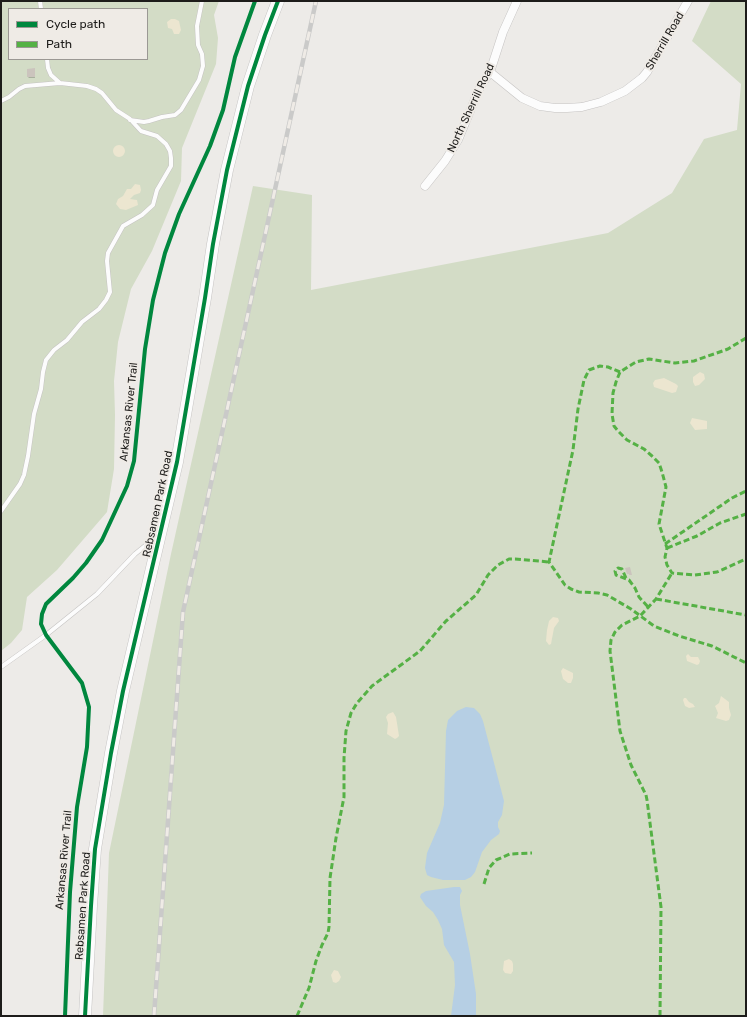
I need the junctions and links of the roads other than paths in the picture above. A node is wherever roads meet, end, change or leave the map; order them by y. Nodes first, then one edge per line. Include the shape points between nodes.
1 (202, 1) edge
2 (278, 1) edge
3 (517, 1) edge
4 (688, 1) edge
5 (47, 60) edge
6 (490, 72) junction
7 (60, 83) junction
8 (1, 101) edge
9 (130, 120) junction
10 (425, 186) dead end
11 (1, 512) edge
12 (161, 533) junction
13 (1, 667) edge
14 (85, 1016) edge

1 - 9 lane via 197,26 203,66 199,80 181,110 175,115 144,122
2 - 12 street, Rebsamen Park Road via 248,86 227,170 177,462
3 - 6 street, North Sherrill Road via 503,32
4 - 6 street, Sherrill Road via 642,78 625,91 601,102 567,108 540,106 522,98
5 - 7 lane via 48,68
6 - 10 street, North Sherrill Road via 480,87 458,140
7 - 8 lane via 25,86
7 - 9 lane via 96,89 116,110
9 - 11 lane via 141,131 157,136 166,144 170,151 171,166 153,204 142,215 123,226 108,253 110,292 106,300 46,360 24,475
12 - 13 lane via 135,554 91,599
12 - 14 street, Rebsamen Park Road via 123,691 95,849

